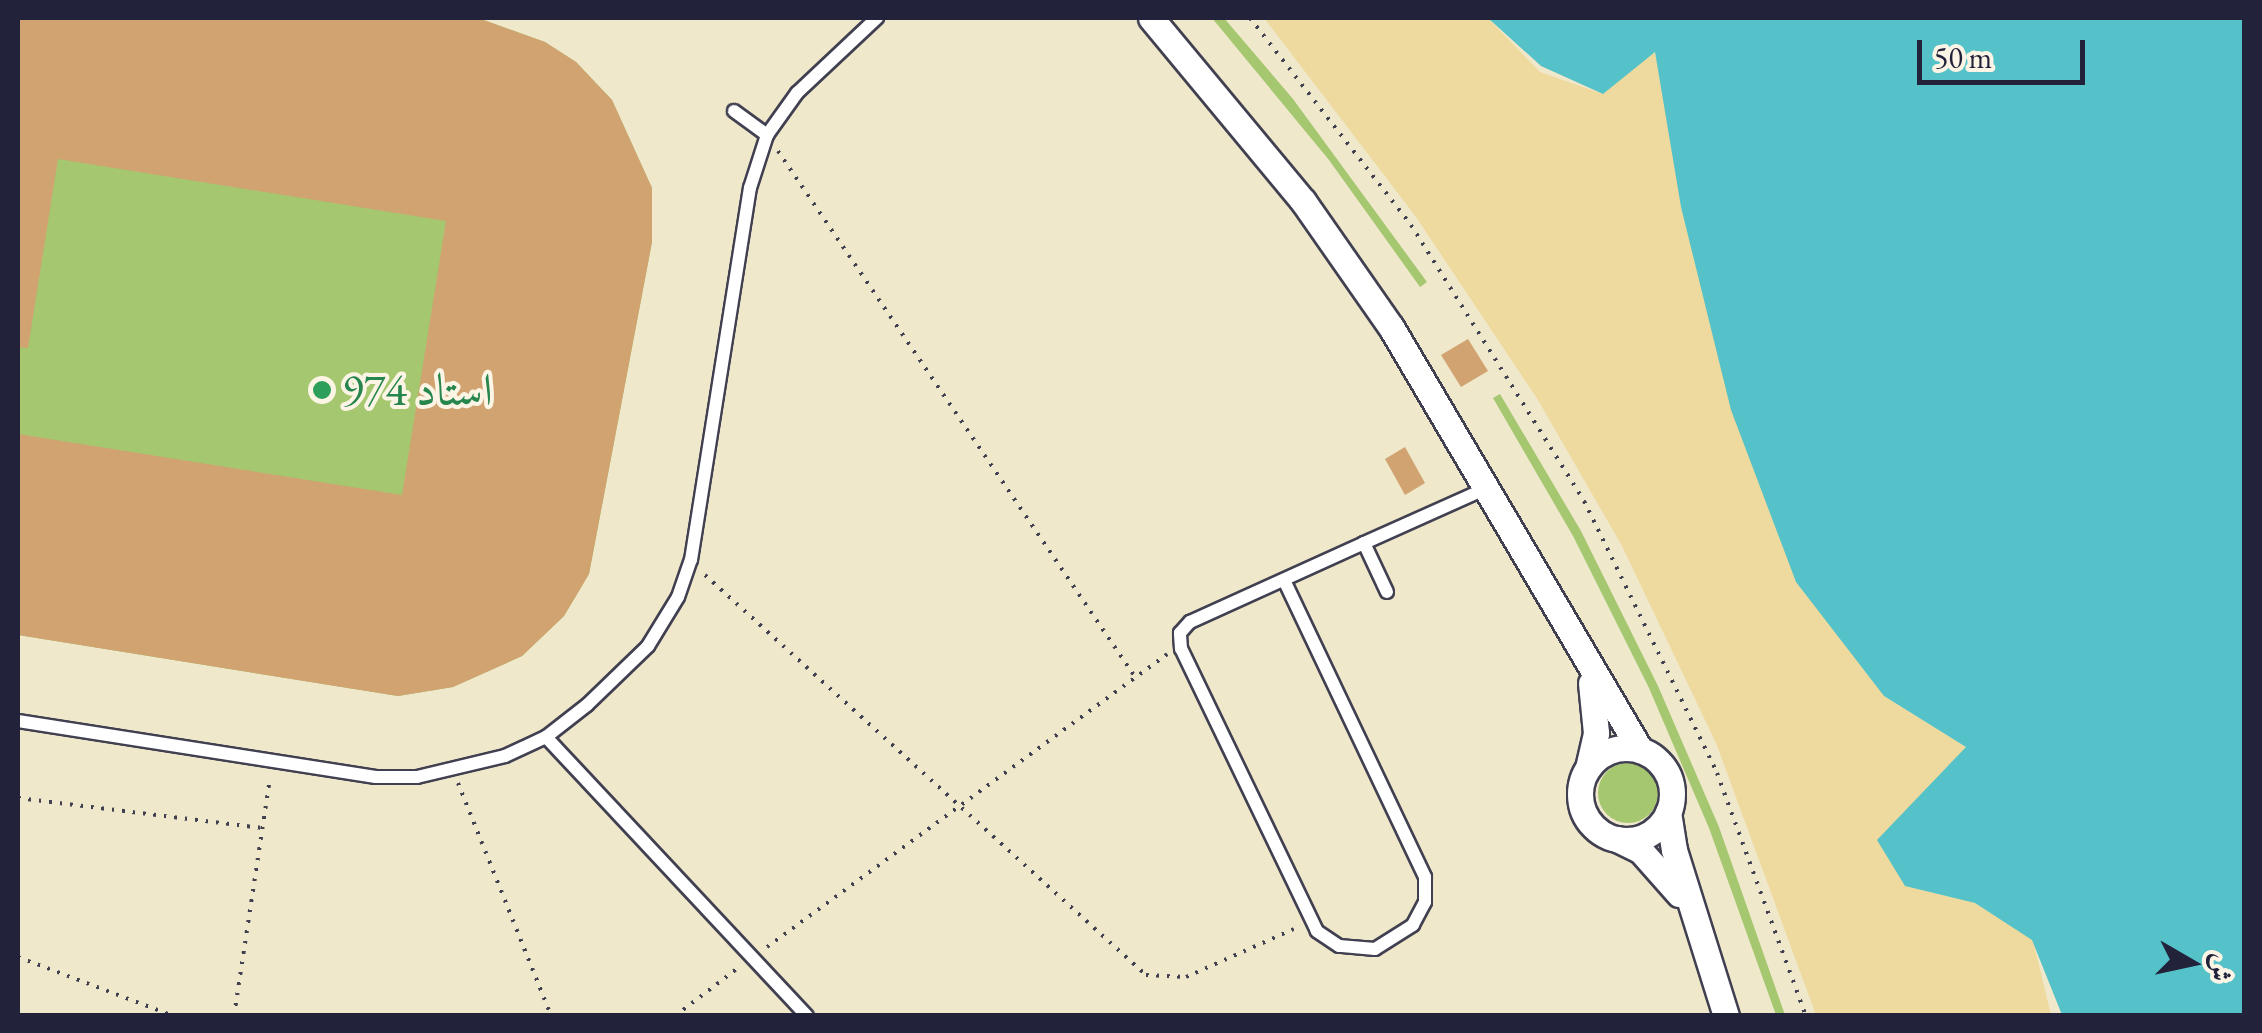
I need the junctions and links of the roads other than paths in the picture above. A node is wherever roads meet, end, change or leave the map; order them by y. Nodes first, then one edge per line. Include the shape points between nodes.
1 (878, 18) edge
2 (1150, 18) edge
3 (734, 111) dead end
4 (767, 135) junction
5 (1489, 488) junction
6 (1364, 543) junction
7 (1284, 580) junction
8 (1387, 592) dead end
9 (1588, 668) junction
10 (18, 721) edge
11 (546, 737) junction
12 (1640, 750) junction
13 (1588, 768) junction
14 (1668, 812) junction
15 (1617, 839) junction
16 (1692, 913) junction
17 (807, 1016) edge
18 (1726, 1016) edge

1 - 4 lane via 797,94
2 - 5 street via 1303,201 1390,326
3 - 4 lane
4 - 11 lane via 750,188 691,560 678,596 648,646
5 - 6 lane
5 - 9 street
6 - 7 lane
6 - 8 lane
7 - 7 lane via 1427,890 1413,925 1375,948 1330,942 1312,920 1181,649 1180,633 1190,622
9 - 12 street
9 - 13 street via 1596,733
10 - 11 lane via 376,777 455,773
11 - 17 lane
12 - 13 street via 1611,750
12 - 14 street via 1670,782
13 - 15 street via 1584,812
14 - 15 street via 1647,835
14 - 16 street
15 - 16 street via 1664,872
16 - 18 street

